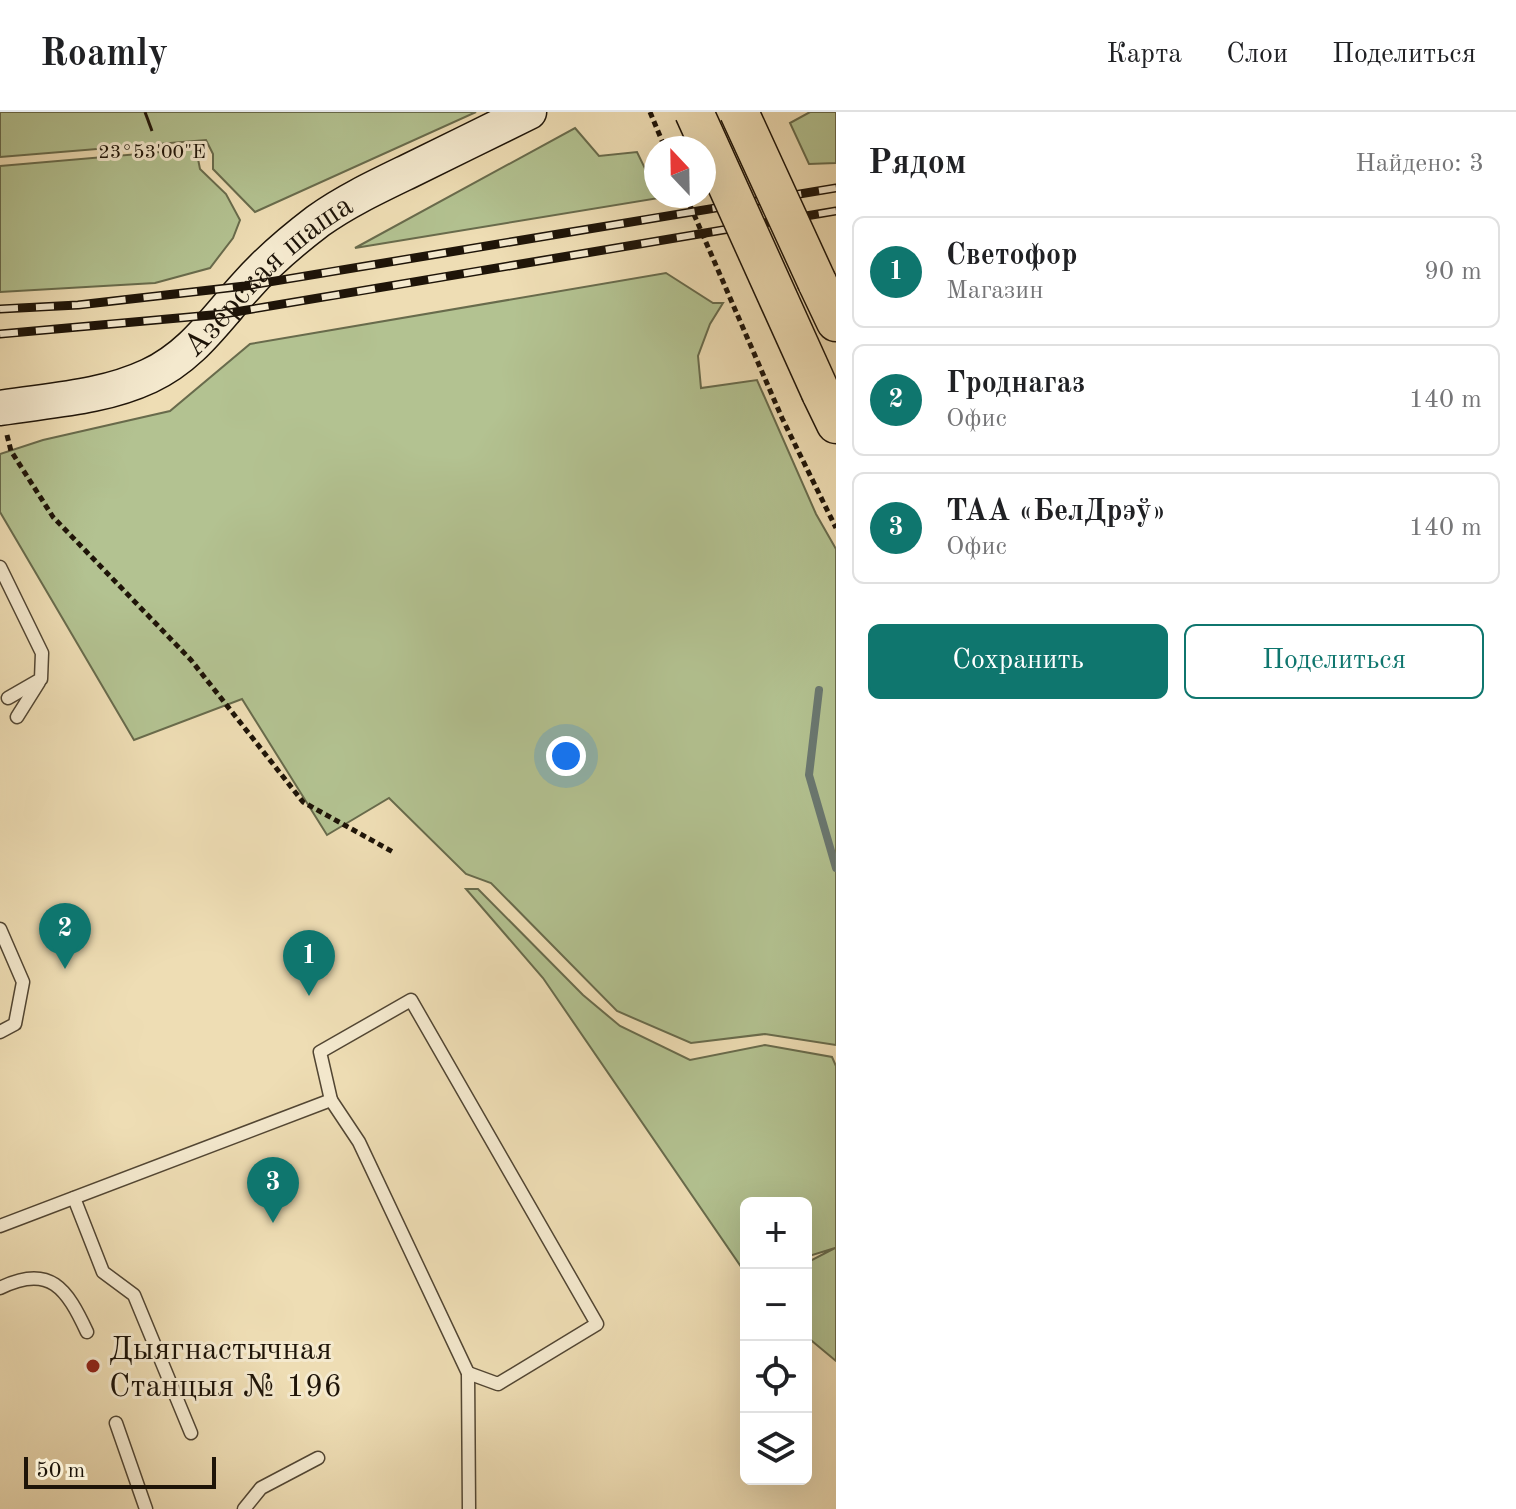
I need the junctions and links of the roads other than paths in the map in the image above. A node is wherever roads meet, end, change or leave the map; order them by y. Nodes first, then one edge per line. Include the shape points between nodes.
1 (529, 112) edge
2 (694, 112) edge
3 (739, 112) edge
4 (836, 322) edge
5 (828, 408) edge
6 (2, 416) edge
7 (0, 567) edge
8 (41, 679) junction
9 (8, 698) dead end
10 (17, 717) dead end
11 (0, 929) edge
12 (0, 1032) edge
13 (331, 1100) junction
14 (74, 1198) junction
15 (0, 1226) edge
16 (0, 1288) edge
17 (87, 1332) dead end
18 (468, 1373) junction
19 (116, 1423) dead end
20 (191, 1433) dead end
21 (318, 1458) dead end
22 (146, 1509) edge
23 (244, 1509) edge
24 (469, 1509) edge

1 - 6 main road, Азёрская шаша via 371,189 320,220 245,286 201,340 150,376
2 - 5 main road, bridge
3 - 4 main road, bridge
7 - 8 lane via 42,653
8 - 9 lane
8 - 10 lane
11 - 12 lane via 23,982 15,1024
13 - 14 lane
13 - 18 lane via 359,1142
13 - 18 lane via 320,1052 411,1000 597,1324 498,1384
14 - 15 lane
14 - 20 lane via 103,1272 134,1295
16 - 17 lane via 33,1278 52,1281 73,1300
18 - 24 lane
19 - 22 lane
21 - 23 lane via 261,1488

